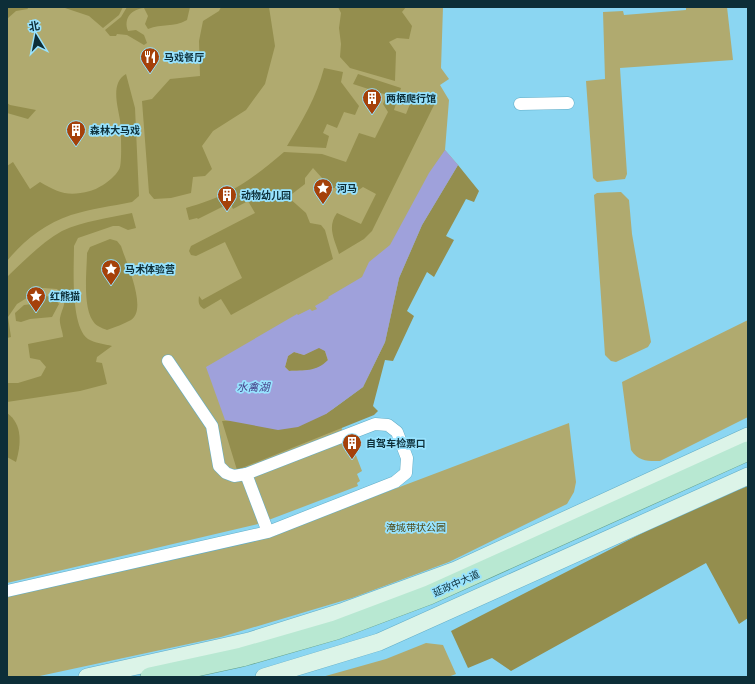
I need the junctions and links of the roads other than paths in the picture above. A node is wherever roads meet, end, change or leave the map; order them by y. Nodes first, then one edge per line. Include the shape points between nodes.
1 (568, 102) dead end
2 (520, 104) dead end
3 (168, 361) dead end
4 (748, 436) edge
5 (748, 451) edge
6 (748, 463) edge
7 (246, 474) junction
8 (748, 476) edge
9 (268, 532) junction
10 (7, 591) edge
11 (247, 655) junction
12 (181, 656) junction
13 (87, 677) edge
14 (150, 677) edge
15 (206, 677) edge
16 (264, 677) edge

1 - 2 street
3 - 7 street via 212,426 219,466 226,474
4 - 12 street via 456,570 344,611 249,641
5 - 11 main road, 延政中大道 via 429,595 336,630
6 - 15 main road, 延政中大道 via 435,604 342,639
7 - 9 street
7 - 9 street via 375,424 388,425 397,432 407,458 406,473 395,482
8 - 16 street via 380,642
9 - 10 street
11 - 12 main road
11 - 14 main road, 延政中大道
12 - 13 street

